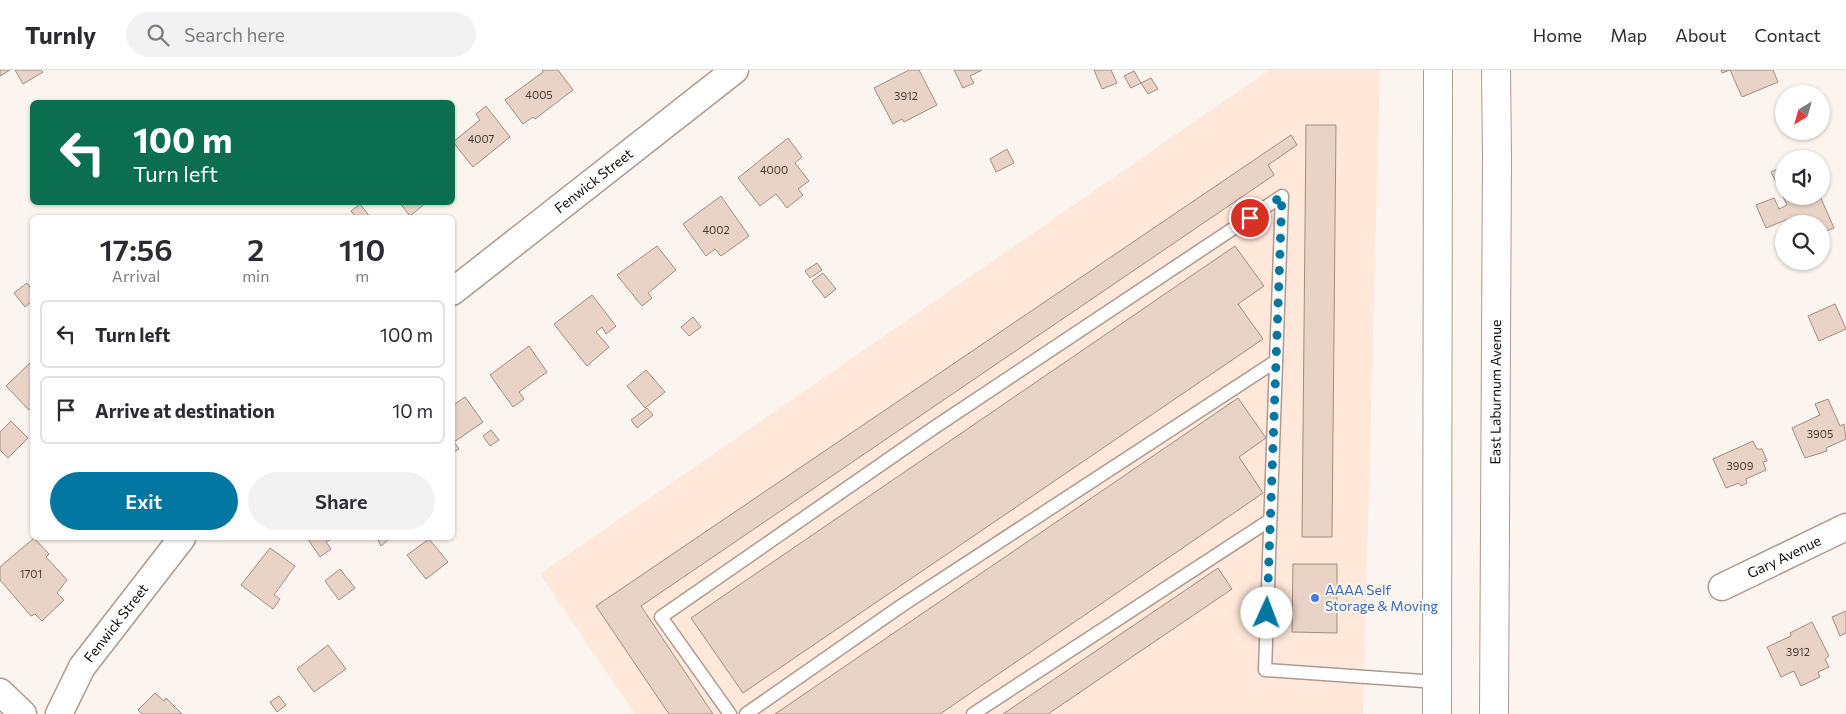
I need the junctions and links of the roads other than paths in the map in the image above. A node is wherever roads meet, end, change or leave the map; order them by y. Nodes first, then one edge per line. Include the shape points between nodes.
1 (735, 70) edge
2 (1438, 70) edge
3 (1496, 70) edge
4 (455, 290) edge
5 (1276, 361) junction
6 (1270, 520) junction
7 (1846, 527) edge
8 (180, 540) edge
9 (1722, 588) dead end
10 (1437, 682) junction
11 (0, 692) edge
12 (23, 714) edge
13 (59, 714) edge
14 (730, 714) edge
15 (746, 714) edge
16 (973, 714) edge
17 (1437, 714) edge
18 (1494, 714) edge

1 - 4 street, Fenwick Street
2 - 10 main road
3 - 18 main road, East Laburnum Avenue
5 - 6 lane
5 - 14 lane via 1282,196 927,432 661,617
5 - 15 lane via 901,606
6 - 10 lane via 1265,670
6 - 16 lane
7 - 9 street, Gary Avenue
8 - 13 street, Fenwick Street via 82,667
10 - 17 main road
11 - 12 street

